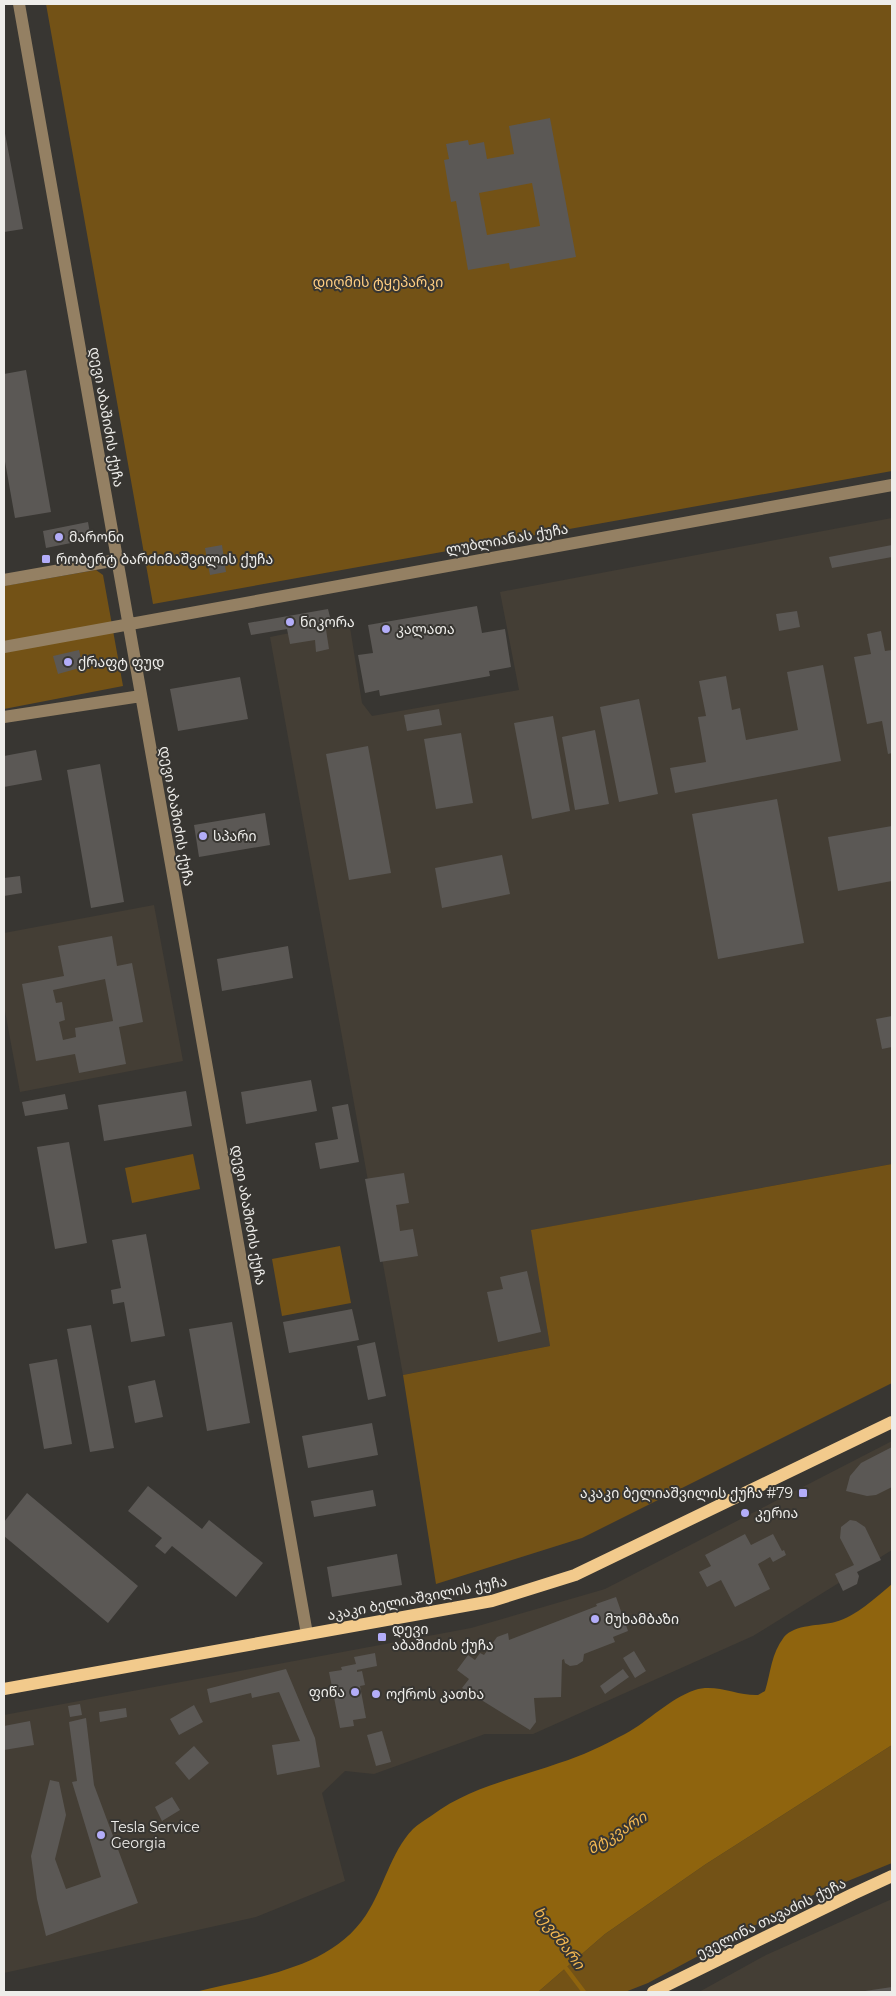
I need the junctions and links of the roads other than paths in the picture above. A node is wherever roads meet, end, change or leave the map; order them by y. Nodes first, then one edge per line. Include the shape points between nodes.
1 (19, 4) edge
2 (892, 485) edge
3 (116, 560) junction
4 (4, 580) edge
5 (128, 624) junction
6 (4, 647) edge
7 (140, 696) junction
8 (4, 717) edge
9 (892, 1422) edge
10 (307, 1634) junction
11 (4, 1689) edge
12 (892, 1876) edge
13 (659, 1991) edge

1 - 3 street, დევი აბაშიძის ქუჩა
2 - 5 street, ლუბლიანას ქუჩა
3 - 4 street
3 - 5 street, დევი აბაშიძის ქუჩა
5 - 6 street, ლუბლიანას ქუჩა
5 - 7 street, დევი აბაშიძის ქუჩა
7 - 8 street
7 - 10 street, დევი აბაშიძის ქუჩა
9 - 10 main road, აკაკი ბელიაშვილის ქუჩა via 575,1575 492,1601
10 - 11 main road, აკაკი ბელიაშვილის ქუჩა
12 - 13 main road, ეველინა თავაძის ქუჩა

